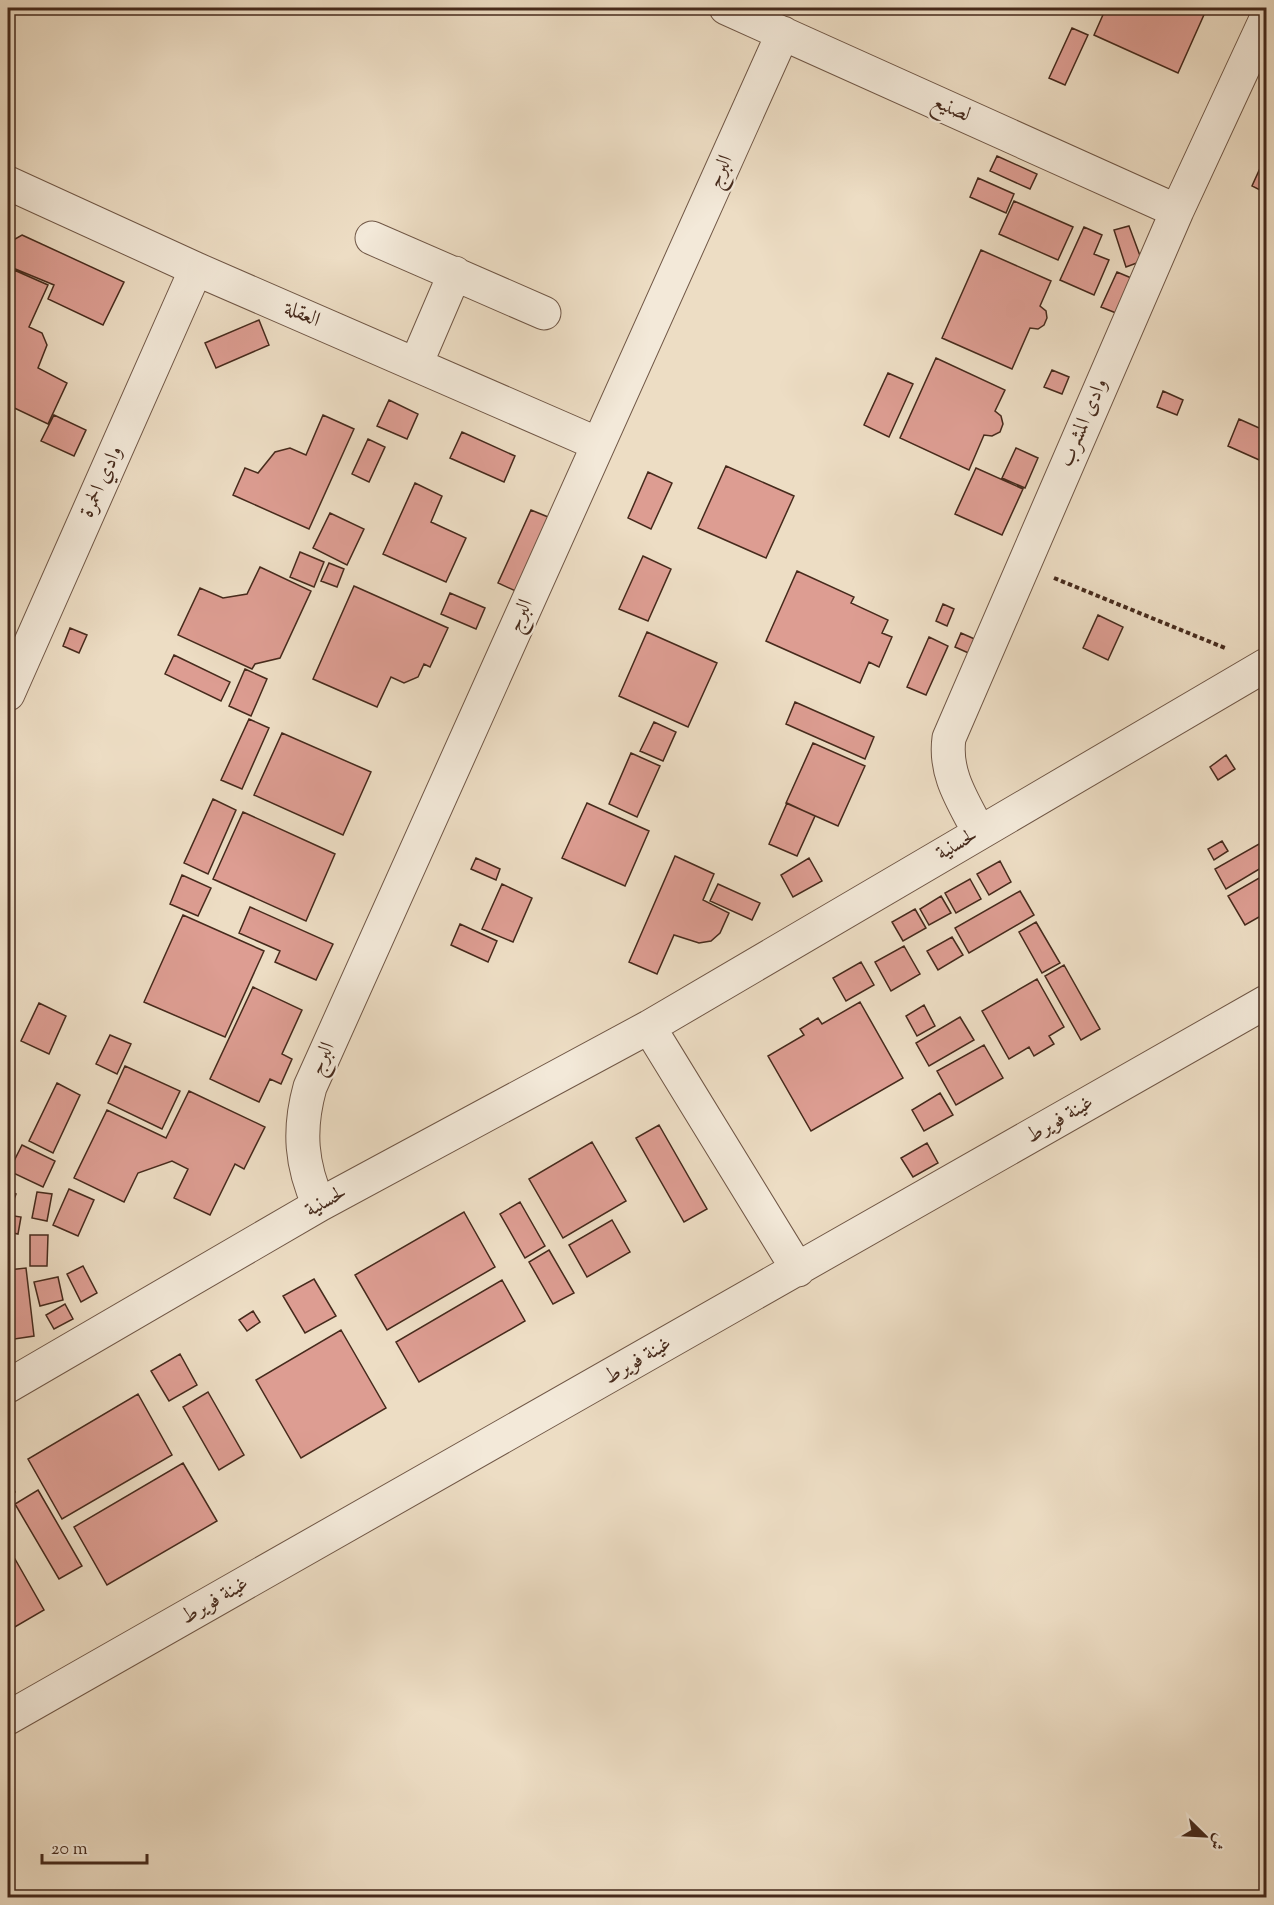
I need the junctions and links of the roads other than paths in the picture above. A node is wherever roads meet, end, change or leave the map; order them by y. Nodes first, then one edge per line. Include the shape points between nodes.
1 (726, 8) edge
2 (1266, 19) edge
3 (783, 33) junction
4 (8, 183) edge
5 (1177, 211) junction
6 (372, 238) dead end
7 (196, 269) junction
8 (455, 273) junction
9 (544, 313) dead end
10 (416, 364) junction
11 (598, 444) junction
12 (1260, 669) edge
13 (8, 694) edge
14 (979, 832) junction
15 (1266, 1002) edge
16 (649, 1027) junction
17 (319, 1205) junction
18 (798, 1270) junction
19 (8, 1386) edge
20 (8, 1718) edge

1 - 3 street, لصنيع
2 - 5 street, وادى المشرب
3 - 5 street, لصنيع
3 - 11 street, البرج
4 - 7 street, العقلة
5 - 14 street, وادى المشرب via 949,738 949,771
6 - 8 street
7 - 10 street, العقلة
7 - 13 street, وادي الحمرة
8 - 9 street
8 - 10 street
10 - 11 street, العقلة
11 - 17 street, البرج via 310,1087 301,1135 309,1183
12 - 14 street, لحسنية
14 - 16 street, لحسنية
15 - 18 street, غينة فويرط
16 - 17 street, لحسنية
16 - 18 street
17 - 19 street, لحسنية
18 - 20 street, غينة فويرط

